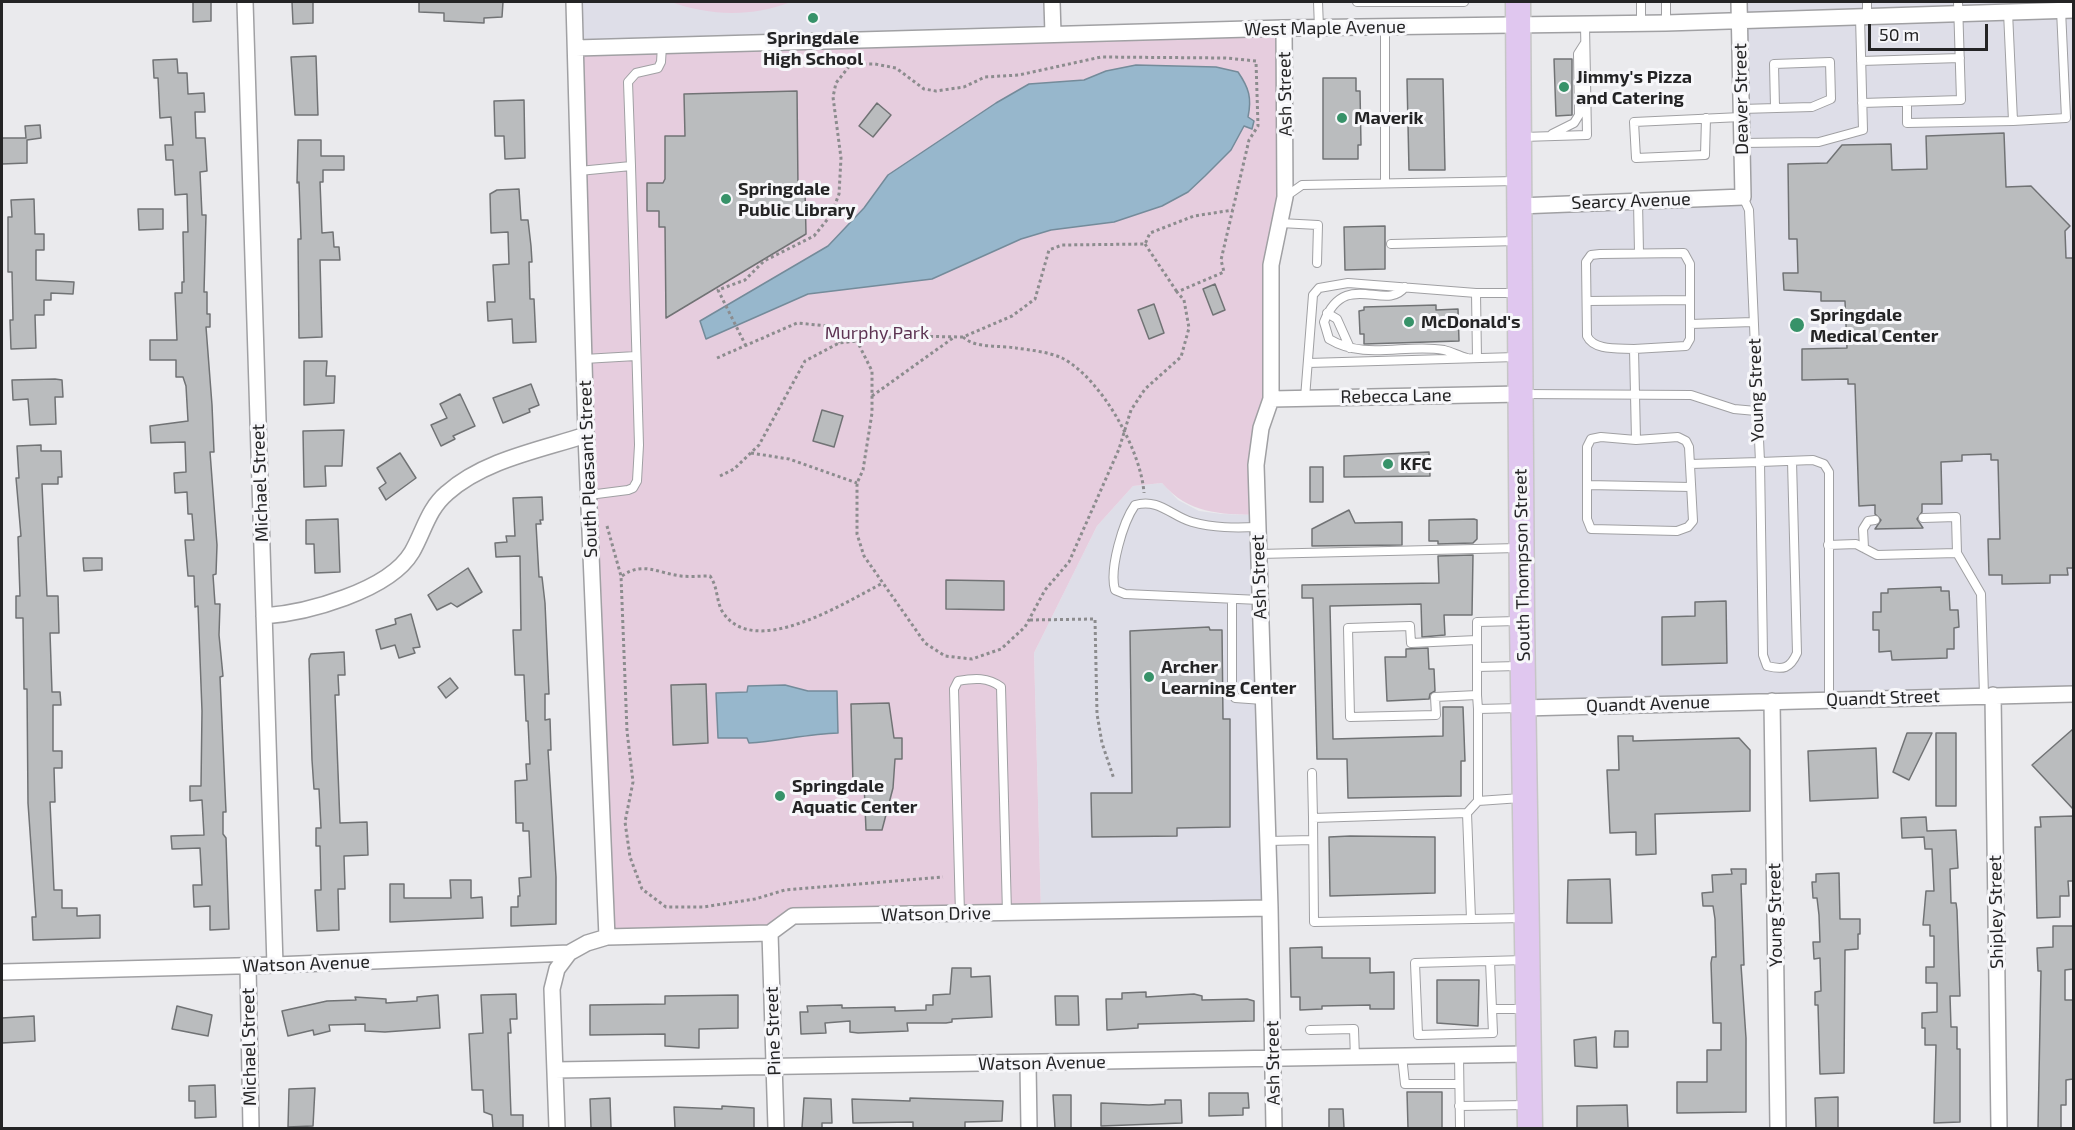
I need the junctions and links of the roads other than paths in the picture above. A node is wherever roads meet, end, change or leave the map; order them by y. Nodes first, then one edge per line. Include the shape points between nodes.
1 (245, 2) edge
2 (574, 2) edge
3 (1052, 2) edge
4 (1318, 2) edge
5 (1357, 2) edge
6 (1464, 2) edge
7 (1518, 2) edge
8 (1641, 2) edge
9 (1666, 2) edge
10 (1739, 2) edge
11 (1958, 8) edge
12 (2067, 10) edge
13 (1865, 12) edge
14 (2008, 12) junction
15 (1740, 21) junction
16 (1641, 23) junction
17 (1666, 23) junction
18 (1585, 25) junction
19 (1385, 27) junction
20 (1518, 27) junction
21 (1284, 28) junction
22 (1319, 28) junction
23 (1053, 34) junction
24 (1586, 42) junction
25 (662, 46) junction
26 (576, 48) junction
27 (1959, 58) junction
28 (1861, 62) junction
29 (1907, 102) junction
30 (1862, 104) junction
31 (1775, 107) junction
32 (1741, 113) junction
33 (1706, 118) junction
34 (2013, 121) junction
35 (1547, 136) junction
36 (1519, 137) junction
37 (1742, 143) junction
38 (631, 166) junction
39 (579, 171) junction
40 (1519, 181) junction
41 (1385, 183) junction
42 (1743, 196) junction
43 (1285, 197) junction
44 (1638, 201) junction
45 (1519, 206) junction
46 (1280, 223) junction
47 (1520, 241) junction
48 (1391, 244) dead end
49 (1639, 253) junction
50 (1317, 263) dead end
51 (1405, 287) junction
52 (1476, 293) junction
53 (1520, 293) junction
54 (1690, 300) junction
55 (1587, 301) junction
56 (1327, 313) junction
57 (1753, 322) junction
58 (1690, 324) junction
59 (1350, 348) junction
60 (1634, 349) junction
61 (636, 356) junction
62 (1520, 357) junction
63 (1467, 358) junction
64 (1477, 358) junction
65 (584, 359) junction
66 (1308, 363) junction
67 (1635, 393) junction
68 (1521, 394) junction
69 (1305, 398) junction
70 (1271, 399) junction
71 (1756, 411) junction
72 (586, 435) junction
73 (1636, 440) junction
74 (1792, 461) junction
75 (1760, 462) junction
76 (1690, 464) junction
77 (1587, 485) junction
78 (1691, 487) junction
79 (588, 495) junction
80 (1923, 519) dead end
81 (1875, 520) dead end
82 (1258, 527) junction
83 (1828, 545) junction
84 (1521, 548) junction
85 (1864, 548) junction
86 (1957, 553) junction
87 (1259, 554) junction
88 (1232, 599) junction
89 (1260, 600) junction
90 (264, 616) junction
91 (1522, 621) junction
92 (1477, 640) junction
93 (1523, 665) junction
94 (1477, 667) junction
95 (2073, 694) edge
96 (1477, 695) junction
97 (1988, 695) junction
98 (1263, 700) junction
99 (1829, 700) junction
100 (1772, 701) junction
101 (1523, 708) junction
102 (1478, 709) junction
103 (1312, 773) dead end
104 (1525, 798) junction
105 (1478, 801) junction
106 (1467, 813) junction
107 (1313, 818) junction
108 (1313, 840) junction
109 (1268, 841) junction
110 (1270, 908) junction
111 (1007, 913) junction
112 (960, 914) junction
113 (1526, 918) junction
114 (1472, 919) junction
115 (770, 933) junction
116 (607, 937) junction
117 (569, 953) junction
118 (1527, 960) junction
119 (1490, 961) junction
120 (275, 965) junction
121 (248, 966) junction
122 (2, 972) edge
123 (1492, 1009) junction
124 (1528, 1009) junction
125 (1310, 1030) dead end
126 (1528, 1054) junction
127 (1459, 1055) junction
128 (1402, 1056) junction
129 (1355, 1058) junction
130 (1273, 1059) junction
131 (1028, 1064) junction
132 (774, 1068) junction
133 (555, 1070) junction
134 (1459, 1084) junction
135 (1459, 1106) junction
136 (1530, 1117) edge
137 (251, 1128) edge
138 (557, 1128) edge
139 (776, 1128) edge
140 (1029, 1128) edge
141 (1274, 1128) edge
142 (1460, 1128) edge
143 (1778, 1128) edge
144 (1999, 1128) edge

1 - 90 street, Michael Street
2 - 26 street, South Pleasant Street
3 - 23 street
4 - 22 lane
5 - 6 lane
7 - 20 main road, South Thompson Street
8 - 16 lane
9 - 17 lane
10 - 15 street, Deaver Street
11 - 13 street, West Maple Avenue
11 - 14 street, West Maple Avenue
11 - 27 lane
12 - 14 street, West Maple Avenue
12 - 34 lane via 2067,118
13 - 15 street, West Maple Avenue
13 - 28 lane
14 - 34 lane
15 - 17 street, West Maple Avenue
15 - 32 street, Deaver Street
16 - 17 street, West Maple Avenue
16 - 18 street, West Maple Avenue
18 - 20 street, West Maple Avenue
18 - 24 lane
19 - 20 street, West Maple Avenue
19 - 22 street, West Maple Avenue
19 - 41 lane
20 - 36 main road, South Thompson Street
21 - 22 street, West Maple Avenue
21 - 23 street, West Maple Avenue
21 - 43 street, Ash Street
23 - 25 street, West Maple Avenue
24 - 35 lane via 1578,54 1578,115 1574,123
24 - 35 lane via 1587,135
25 - 26 street, West Maple Avenue
25 - 38 lane via 658,68 636,74 628,82
26 - 39 street, South Pleasant Street
27 - 28 lane
27 - 29 lane via 1961,100
28 - 30 lane
29 - 30 lane
29 - 34 lane via 1907,123
30 - 37 lane via 1863,130 1819,142
31 - 31 lane via 1774,64 1830,62 1831,99 1812,107
31 - 32 lane
32 - 33 lane
32 - 37 street, Deaver Street
33 - 33 lane via 1705,155 1636,158 1634,122
35 - 36 lane
36 - 40 main road, South Thompson Street
37 - 42 street, Deaver Street
38 - 39 lane
38 - 61 lane
39 - 65 street, South Pleasant Street
40 - 41 lane
40 - 45 main road, South Thompson Street
41 - 43 lane via 1302,185
42 - 44 street, Searcy Avenue
42 - 57 lane, Young Street via 1749,210
43 - 46 street, Ash Street
44 - 45 street, Searcy Avenue
44 - 49 lane
45 - 47 main road, South Thompson Street
46 - 50 lane via 1318,225
46 - 70 street, Ash Street via 1271,265
47 - 48 lane
47 - 53 main road, South Thompson Street
49 - 54 lane via 1684,254 1690,264
49 - 55 lane via 1591,255 1586,262
51 - 52 lane
51 - 56 lane via 1397,294 1345,295 1337,298
51 - 66 lane via 1348,283 1319,288 1313,295
52 - 53 lane
52 - 64 lane
53 - 62 main road, South Thompson Street
54 - 55 lane
54 - 58 lane
55 - 60 lane via 1590,342
56 - 59 lane via 1337,319
56 - 59 lane via 1324,322 1329,339
57 - 58 lane
57 - 71 lane, Young Street
58 - 60 lane via 1686,346
59 - 63 lane via 1444,350
60 - 67 lane
61 - 65 lane
61 - 79 lane via 637,481 628,490
62 - 64 lane
62 - 68 main road, South Thompson Street
63 - 64 lane
63 - 66 lane
65 - 72 street, South Pleasant Street
66 - 69 lane
67 - 68 lane
67 - 71 lane via 1691,395 1734,409
67 - 73 lane
68 - 69 street, Rebecca Lane
68 - 84 main road, South Thompson Street
69 - 70 street, Rebecca Lane
70 - 82 street, Ash Street via 1261,428 1256,465
71 - 75 lane, Young Street
72 - 79 street, South Pleasant Street
72 - 90 street via 483,469 447,493 425,521 411,553 368,588 285,615
73 - 76 lane via 1677,437 1686,441
73 - 77 lane via 1591,440 1587,447
74 - 75 lane, Young Street
74 - 75 lane via 1797,653 1791,665 1782,669 1767,666 1763,655
74 - 83 lane, Young Street via 1813,460 1824,464 1828,472
75 - 76 lane
76 - 78 lane
77 - 78 lane
77 - 78 lane via 1587,519 1591,529 1599,531 1677,531 1688,527 1693,521
79 - 116 street, South Pleasant Street
80 - 86 lane via 1956,517
81 - 85 lane via 1868,521 1863,529
82 - 87 street, Ash Street
82 - 88 lane via 1223,529 1190,522 1155,503 1136,505 1129,513 1112,571 1115,590 1125,594
83 - 85 lane via 1856,544
83 - 99 lane, Young Street
84 - 87 lane
84 - 91 main road, South Thompson Street
85 - 86 lane via 1877,555
86 - 97 lane via 1981,594
87 - 89 street, Ash Street
88 - 89 lane
88 - 98 lane via 1232,691 1239,700
89 - 98 street, Ash Street
90 - 120 street, Michael Street
91 - 92 lane via 1477,622
91 - 93 main road, South Thompson Street
92 - 94 lane
92 - 96 lane via 1411,643 1410,626 1348,628 1350,717 1436,715 1435,697
93 - 94 lane
93 - 101 main road, South Thompson Street
94 - 96 lane
95 - 97 street
96 - 102 lane
97 - 99 street, Quandt Street
97 - 144 street, Shipley Street
98 - 109 street, Ash Street
99 - 100 street, Quandt Street
100 - 101 street, Quandt Avenue
100 - 143 street, Young Street
101 - 102 lane
101 - 104 main road, South Thompson Street
102 - 105 lane
103 - 107 lane
104 - 105 lane
104 - 113 main road, South Thompson Street
105 - 106 lane
106 - 107 lane
106 - 114 lane
107 - 108 lane
108 - 109 lane
108 - 114 lane via 1314,922
109 - 110 street, Ash Street
110 - 111 street, Watson Drive
110 - 130 street, Ash Street
111 - 112 street, Watson Drive
111 - 112 lane via 1001,687 972,679 958,681 954,689
112 - 115 street, Watson Drive via 793,916
113 - 114 lane
113 - 118 main road, South Thompson Street
115 - 116 street
115 - 132 street, Pine Street
116 - 117 street, Watson Avenue
117 - 120 street, Watson Avenue
117 - 133 street via 557,969 552,989
118 - 119 lane
118 - 124 main road, South Thompson Street
119 - 123 lane
119 - 123 lane via 1415,963 1418,1035 1493,1033
120 - 121 street, Watson Avenue
121 - 122 street, Watson Avenue
121 - 137 street, Michael Street
123 - 124 lane
124 - 126 main road, South Thompson Street
125 - 129 lane via 1354,1029
126 - 127 street, Watson Avenue
126 - 136 main road, South Thompson Street
127 - 128 street, Watson Avenue
127 - 134 lane
128 - 129 street, Watson Avenue
128 - 134 lane via 1405,1084
129 - 130 street, Watson Avenue
130 - 131 street, Watson Avenue
130 - 141 street, Ash Street
131 - 132 street, Watson Avenue
131 - 140 street
132 - 133 street, Watson Avenue
132 - 139 street, Pine Street
133 - 138 street
134 - 135 lane
135 - 136 lane
135 - 142 lane

